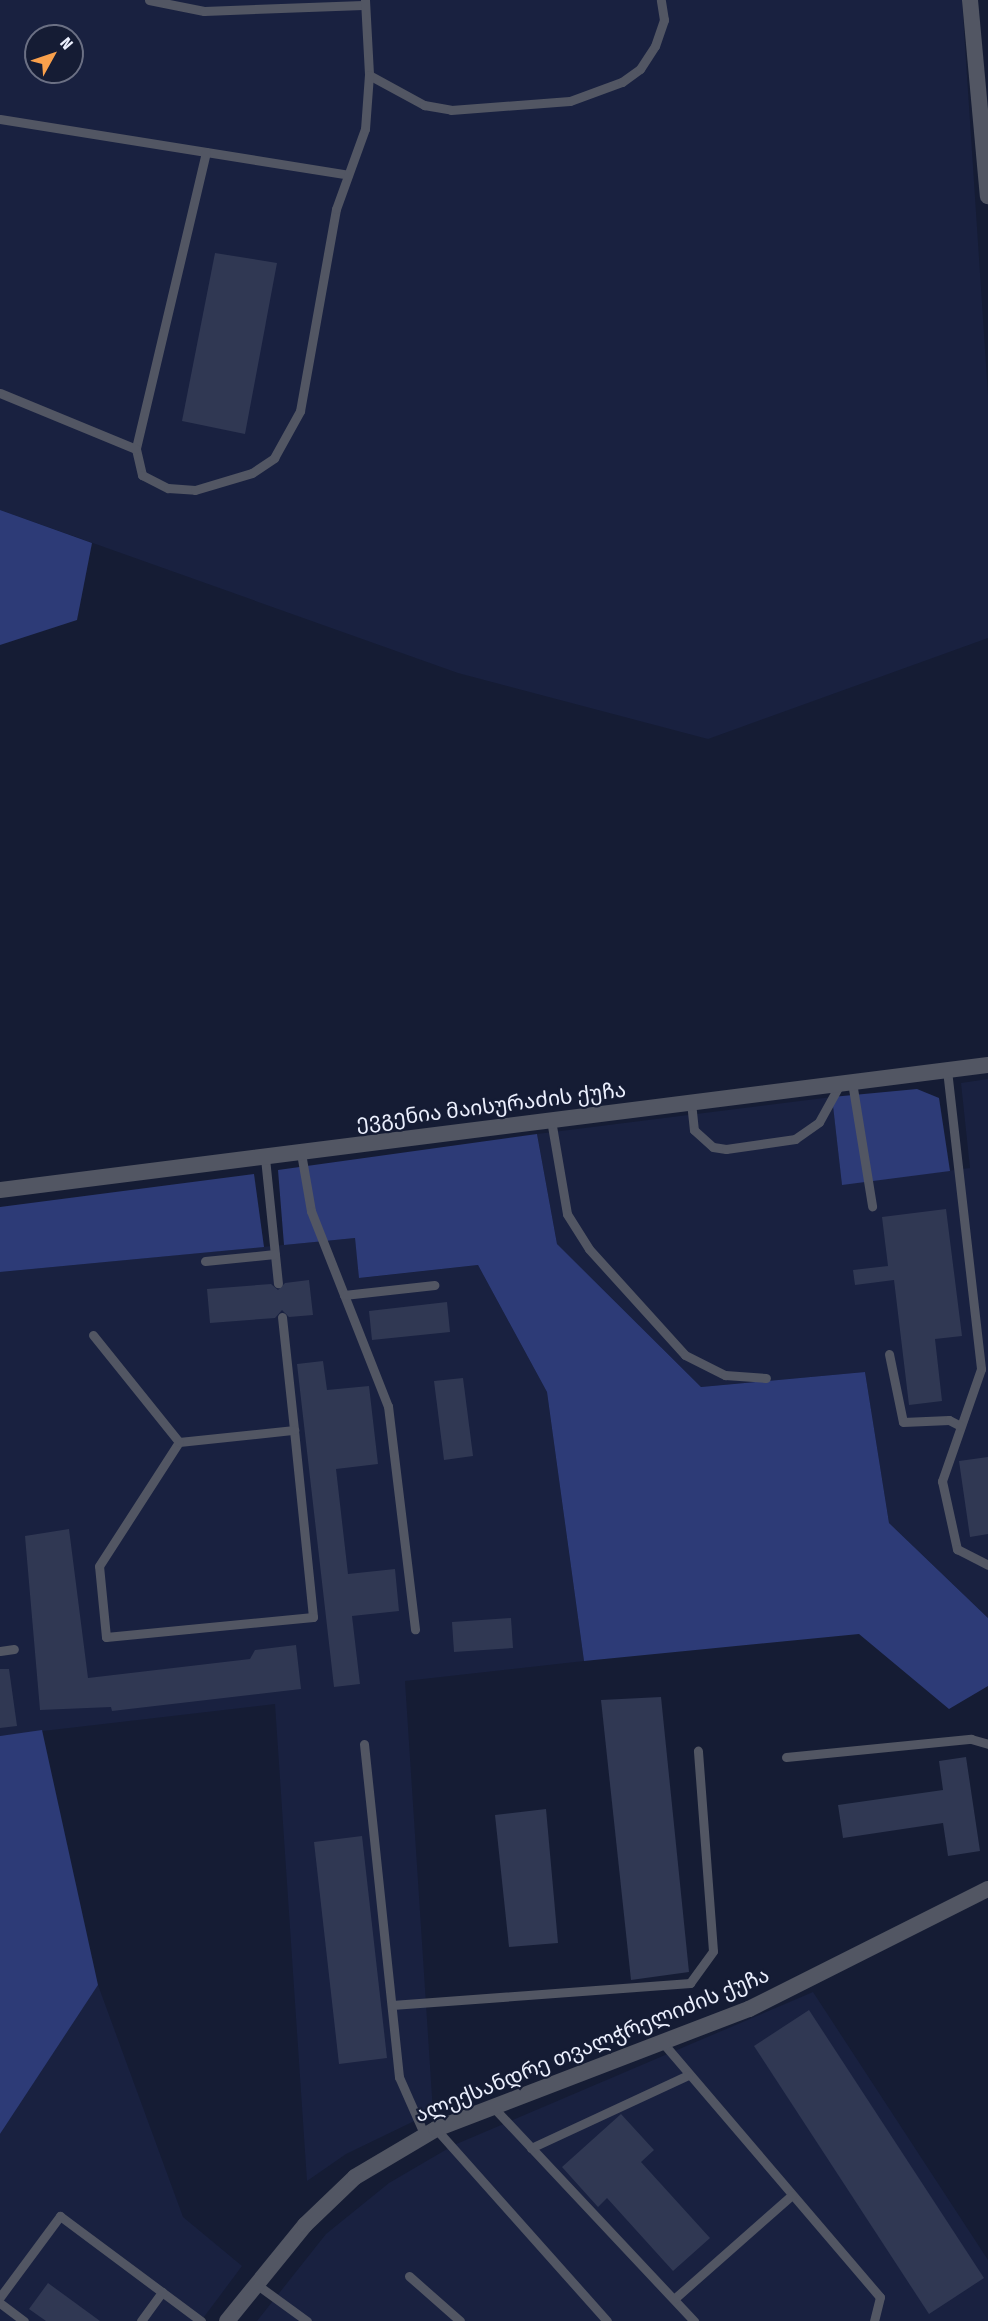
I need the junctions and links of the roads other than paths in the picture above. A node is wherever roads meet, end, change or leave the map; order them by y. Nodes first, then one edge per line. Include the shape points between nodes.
1 (149, 0) edge
2 (661, 0) edge
3 (970, 0) edge
4 (364, 2) edge
5 (180, 4) edge
6 (251, 4) edge
7 (369, 75) junction
8 (0, 119) edge
9 (206, 152) junction
10 (348, 175) junction
11 (988, 196) edge
12 (0, 393) edge
13 (136, 449) junction
14 (988, 1065) edge
15 (947, 1070) junction
16 (846, 1083) junction
17 (691, 1102) junction
18 (551, 1120) junction
19 (301, 1154) junction
20 (266, 1158) junction
21 (0, 1191) edge
22 (872, 1206) dead end
23 (275, 1254) junction
24 (205, 1262) dead end
25 (278, 1283) dead end
26 (434, 1285) dead end
27 (344, 1295) junction
28 (282, 1317) dead end
29 (93, 1335) dead end
30 (984, 1352) edge
31 (889, 1354) dead end
32 (766, 1378) dead end
33 (962, 1426) junction
34 (294, 1430) junction
35 (179, 1442) junction
36 (988, 1565) edge
37 (415, 1629) dead end
38 (14, 1649) dead end
39 (0, 1651) edge
40 (364, 1744) dead end
41 (988, 1744) edge
42 (698, 1751) dead end
43 (786, 1757) dead end
44 (988, 1889) edge
45 (392, 2005) junction
46 (663, 2043) junction
47 (688, 2075) junction
48 (493, 2107) junction
49 (430, 2132) junction
50 (531, 2148) junction
51 (792, 2195) junction
52 (409, 2276) dead end
53 (256, 2284) junction
54 (162, 2292) junction
55 (0, 2297) edge
56 (674, 2300) junction
57 (0, 2303) edge
58 (235, 2318) edge
59 (24, 2321) edge
60 (141, 2321) edge
61 (201, 2321) edge
62 (307, 2321) edge
63 (460, 2321) edge
64 (607, 2321) edge
65 (694, 2321) edge
66 (874, 2321) edge

1 - 5 lane
2 - 7 lane via 664,20 640,69 622,82 570,101 451,110 424,105
3 - 11 street
4 - 6 lane
4 - 7 lane
5 - 6 lane
7 - 10 lane via 365,129
8 - 9 lane
9 - 10 lane
9 - 13 lane
10 - 13 lane via 336,209 300,411 274,458 252,473 195,490 168,488 142,475
12 - 13 lane
14 - 15 street, ევგენია მაისურაძის ქუჩა
15 - 16 street, ევგენია მაისურაძის ქუჩა
15 - 30 lane
16 - 17 street, ევგენია მაისურაძის ქუჩა
16 - 17 lane via 819,1122 795,1139 726,1149 713,1147 694,1130
16 - 22 lane
17 - 18 street, ევგენია მაისურაძის ქუჩა
18 - 19 street, ევგენია მაისურაძის ქუჩა
18 - 32 lane via 567,1214 589,1249 685,1355 725,1375
19 - 20 street, ევგენია მაისურაძის ქუჩა
19 - 27 lane via 311,1211
20 - 21 street, ევგენია მაისურაძის ქუჩა
20 - 23 lane
23 - 24 lane
23 - 25 lane
26 - 27 lane
27 - 37 lane via 388,1406
28 - 34 lane
29 - 35 lane
30 - 33 lane via 976,1396
31 - 33 lane via 903,1422 949,1420
33 - 36 lane via 942,1481 951,1536 957,1549
34 - 35 lane
34 - 35 lane via 313,1617 106,1637 99,1566
38 - 39 lane
40 - 45 lane
41 - 43 lane via 971,1739
42 - 45 lane via 713,1951 690,1983
44 - 46 street, ალექსანდრე თვალჭრელიძის ქუჩა via 748,2009
45 - 49 lane via 399,2077
46 - 47 lane
46 - 48 street, ალექსანდრე თვალჭრელიძის ქუჩა
47 - 50 lane
47 - 51 lane
48 - 49 street, ალექსანდრე თვალჭრელიძის ქუჩა
48 - 50 lane
49 - 53 street, ალექსანდრე თვალჭრელიძის ქუჩა via 355,2177
49 - 64 lane
50 - 56 lane
51 - 56 lane
51 - 66 lane via 880,2297
52 - 63 lane
53 - 58 street, ალექსანდრე თვალჭრელიძის ქუჩა
53 - 62 lane
54 - 55 lane via 60,2216
54 - 60 lane
54 - 61 lane
56 - 65 lane
57 - 59 lane

